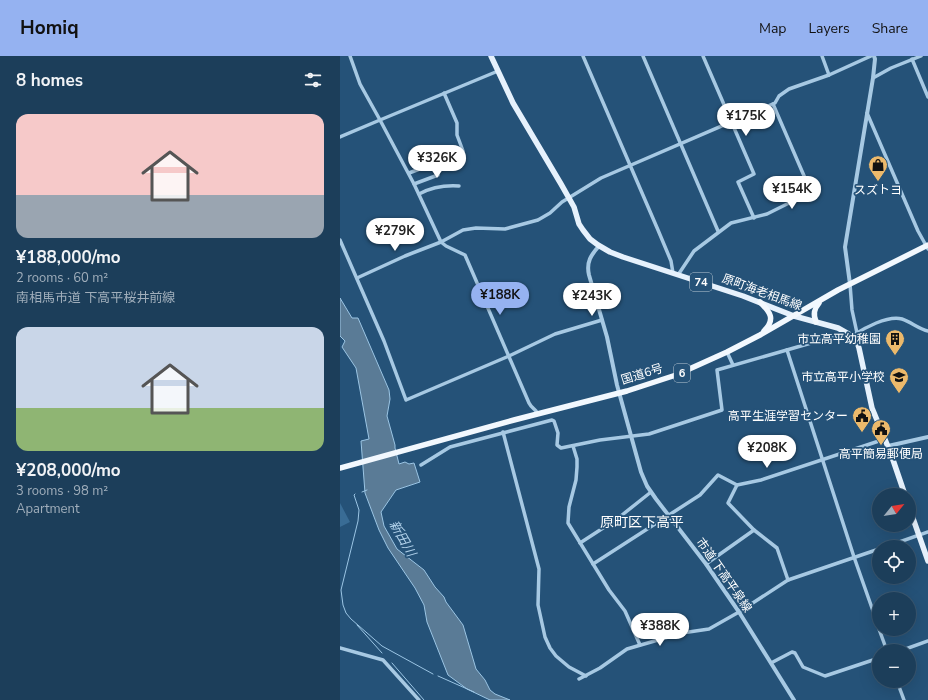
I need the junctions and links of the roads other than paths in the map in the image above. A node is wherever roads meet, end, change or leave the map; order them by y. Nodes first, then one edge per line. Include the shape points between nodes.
1 (350, 56) edge
2 (491, 56) edge
3 (583, 56) edge
4 (643, 56) edge
5 (703, 56) edge
6 (822, 56) edge
7 (871, 56) edge
8 (874, 56) edge
9 (921, 56) edge
10 (912, 60) junction
11 (498, 71) junction
12 (829, 75) junction
13 (873, 78) junction
14 (444, 93) junction
15 (928, 97) edge
16 (773, 104) junction
17 (867, 113) junction
18 (380, 120) junction
19 (731, 122) junction
20 (340, 137) edge
21 (680, 144) junction
22 (630, 166) junction
23 (409, 173) junction
24 (438, 175) dead end
25 (414, 184) junction
26 (459, 186) dead end
27 (419, 194) junction
28 (569, 198) junction
29 (754, 218) junction
30 (718, 231) junction
31 (340, 240) edge
32 (441, 242) junction
33 (599, 246) junction
34 (928, 247) edge
35 (676, 274) junction
36 (357, 278) junction
37 (850, 284) junction
38 (822, 300) junction
39 (760, 302) junction
40 (794, 316) junction
41 (602, 320) junction
42 (816, 322) junction
43 (928, 332) edge
44 (852, 334) junction
45 (760, 335) junction
46 (788, 350) junction
47 (727, 352) junction
48 (509, 356) junction
49 (733, 364) junction
50 (620, 392) junction
51 (536, 410) dead end
52 (503, 432) junction
53 (632, 437) junction
54 (928, 437) edge
55 (885, 439) junction
56 (573, 446) junction
57 (888, 446) junction
58 (822, 460) junction
59 (421, 465) dead end
60 (340, 468) edge
61 (736, 485) junction
62 (903, 488) edge
63 (651, 492) junction
64 (668, 516) junction
65 (916, 527) edge
66 (754, 530) junction
67 (928, 532) edge
68 (919, 535) junction
69 (905, 540) edge
70 (580, 543) junction
71 (872, 551) edge
72 (854, 557) junction
73 (928, 561) edge
74 (593, 564) junction
75 (706, 564) junction
76 (788, 580) junction
77 (872, 609) edge
78 (739, 612) junction
79 (928, 641) edge
80 (640, 645) junction
81 (916, 645) edge
82 (340, 648) edge
83 (872, 660) edge
84 (771, 663) junction
85 (586, 676) junction
86 (580, 679) dead end
87 (900, 688) edge
88 (419, 700) edge
89 (794, 700) edge
90 (904, 700) edge

1 - 18 street via 360,84
2 - 11 main road, 原町海老相馬線 / 74
3 - 22 street
4 - 21 street
5 - 19 street
6 - 12 street
7 - 12 street
8 - 13 street
9 - 10 street
10 - 13 street
10 - 15 street
11 - 14 street
11 - 28 main road, 原町海老相馬線 / 74 via 517,111
12 - 16 street via 789,90 779,96
13 - 17 street
14 - 18 street
14 - 23 street via 457,123 457,135 463,151
16 - 19 street
16 - 29 street via 811,192
17 - 34 street via 918,231
17 - 37 street via 845,247
18 - 20 street
18 - 23 street
19 - 21 street
19 - 29 street via 754,174 738,182
21 - 22 street
21 - 30 street
22 - 28 street via 601,178
22 - 35 street
23 - 25 street
24 - 25 street
25 - 27 street
26 - 27 street via 444,185
27 - 32 street
28 - 32 street via 538,220 505,229 466,230
28 - 33 main road, 原町海老相馬線 / 74 via 583,230
29 - 30 street via 730,223
30 - 35 street via 694,251
31 - 36 street
32 - 36 street
32 - 48 street via 465,255
33 - 35 main road, 原町海老相馬線 / 74 via 623,257
33 - 41 street, 市道 下高平泉線 via 587,267
34 - 37 highway, 国道6号 / 6
35 - 39 main road, 原町海老相馬線 / 74
36 - 48 street via 406,400
37 - 38 highway, 国道6号 / 6
37 - 44 street
38 - 40 highway, 国道6号 / 6
38 - 42 highway via 814,310
39 - 40 main road, 原町海老相馬線 / 74
39 - 45 highway via 768,310 771,320
40 - 42 main road, 原町海老相馬線 / 74
40 - 45 highway, 国道6号 / 6
41 - 48 street via 555,334
41 - 50 street, 市道 下高平泉線
42 - 44 main road, 原町海老相馬線 / 74
43 - 44 street via 895,318
44 - 46 street
44 - 55 main road via 859,348 872,408
45 - 47 highway, 国道6号 / 6
46 - 49 street
46 - 58 street
47 - 49 street
47 - 50 highway, 国道6号 / 6 via 676,375
48 - 51 street via 531,406
49 - 53 street via 717,371 722,410 649,434
50 - 53 street, 市道 下高平泉線
50 - 60 highway, 国道6号 / 6
52 - 56 street via 552,420 558,432 559,448
52 - 59 street via 450,447
52 - 85 street via 539,569 538,605 545,637 556,656
53 - 56 street
53 - 63 street, 市道 下高平泉線 via 641,472
54 - 57 street
55 - 57 main road
55 - 58 street
56 - 70 street via 577,467 568,522
57 - 62 main road
58 - 61 street
58 - 72 street
61 - 64 street via 718,475 700,495
61 - 66 street via 728,503
63 - 64 street, 市道 下高平泉線
63 - 70 street via 617,519
64 - 74 street
64 - 75 street, 市道 下高平泉線
65 - 68 main road
66 - 75 street
66 - 76 street via 777,548
67 - 68 street
68 - 69 street
68 - 73 main road
70 - 74 street
71 - 72 street
72 - 76 street
72 - 77 street
74 - 80 street via 625,611
75 - 78 street, 市道 下高平泉線
76 - 78 street
78 - 80 street via 709,629 682,633
78 - 84 street, 市道 下高平泉線
79 - 81 street
80 - 85 street via 623,652
82 - 88 street via 383,660
83 - 84 street via 825,676 803,667 792,652
84 - 89 street, 市道 下高平泉線
85 - 86 street
87 - 90 street

